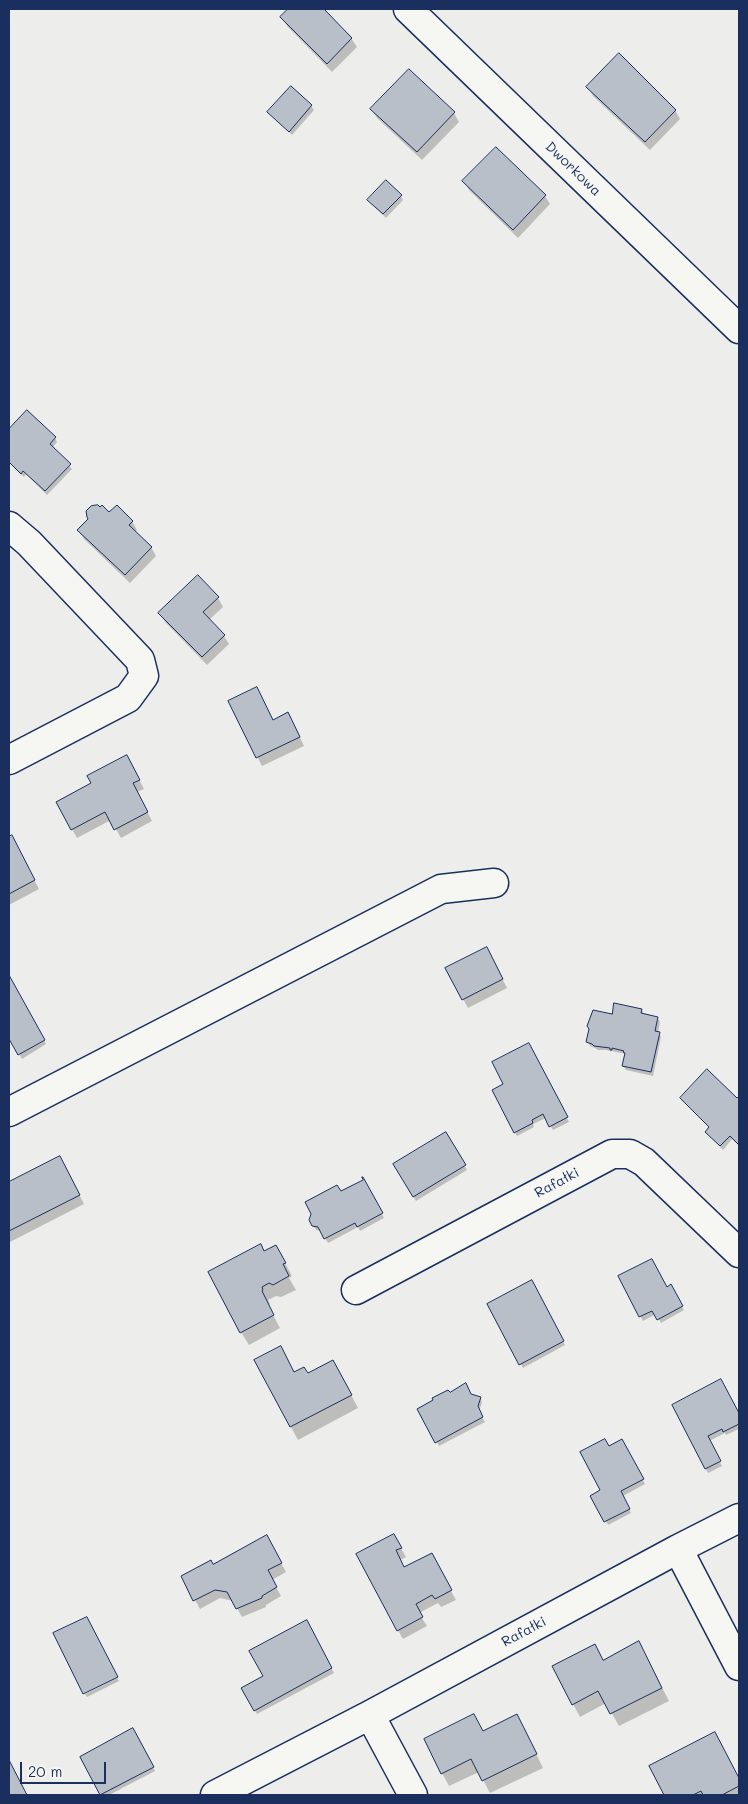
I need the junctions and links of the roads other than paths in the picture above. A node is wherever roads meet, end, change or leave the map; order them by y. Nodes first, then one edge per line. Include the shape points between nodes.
1 (408, 9) edge
2 (739, 329) edge
3 (9, 526) edge
4 (9, 760) edge
5 (494, 883) dead end
6 (9, 1112) edge
7 (739, 1253) edge
8 (356, 1290) dead end
9 (739, 1518) edge
10 (678, 1549) junction
11 (739, 1666) edge
12 (370, 1715) junction
13 (215, 1795) edge
14 (413, 1795) edge

1 - 2 street, Dworkowa
3 - 4 street via 140,660 144,676 128,698
5 - 6 street via 441,889
7 - 8 street, Rafałki via 644,1162 630,1154 612,1154
9 - 10 street, Rafałki
10 - 11 street
10 - 12 street, Rafałki
12 - 13 street, Rafałki
12 - 14 street

